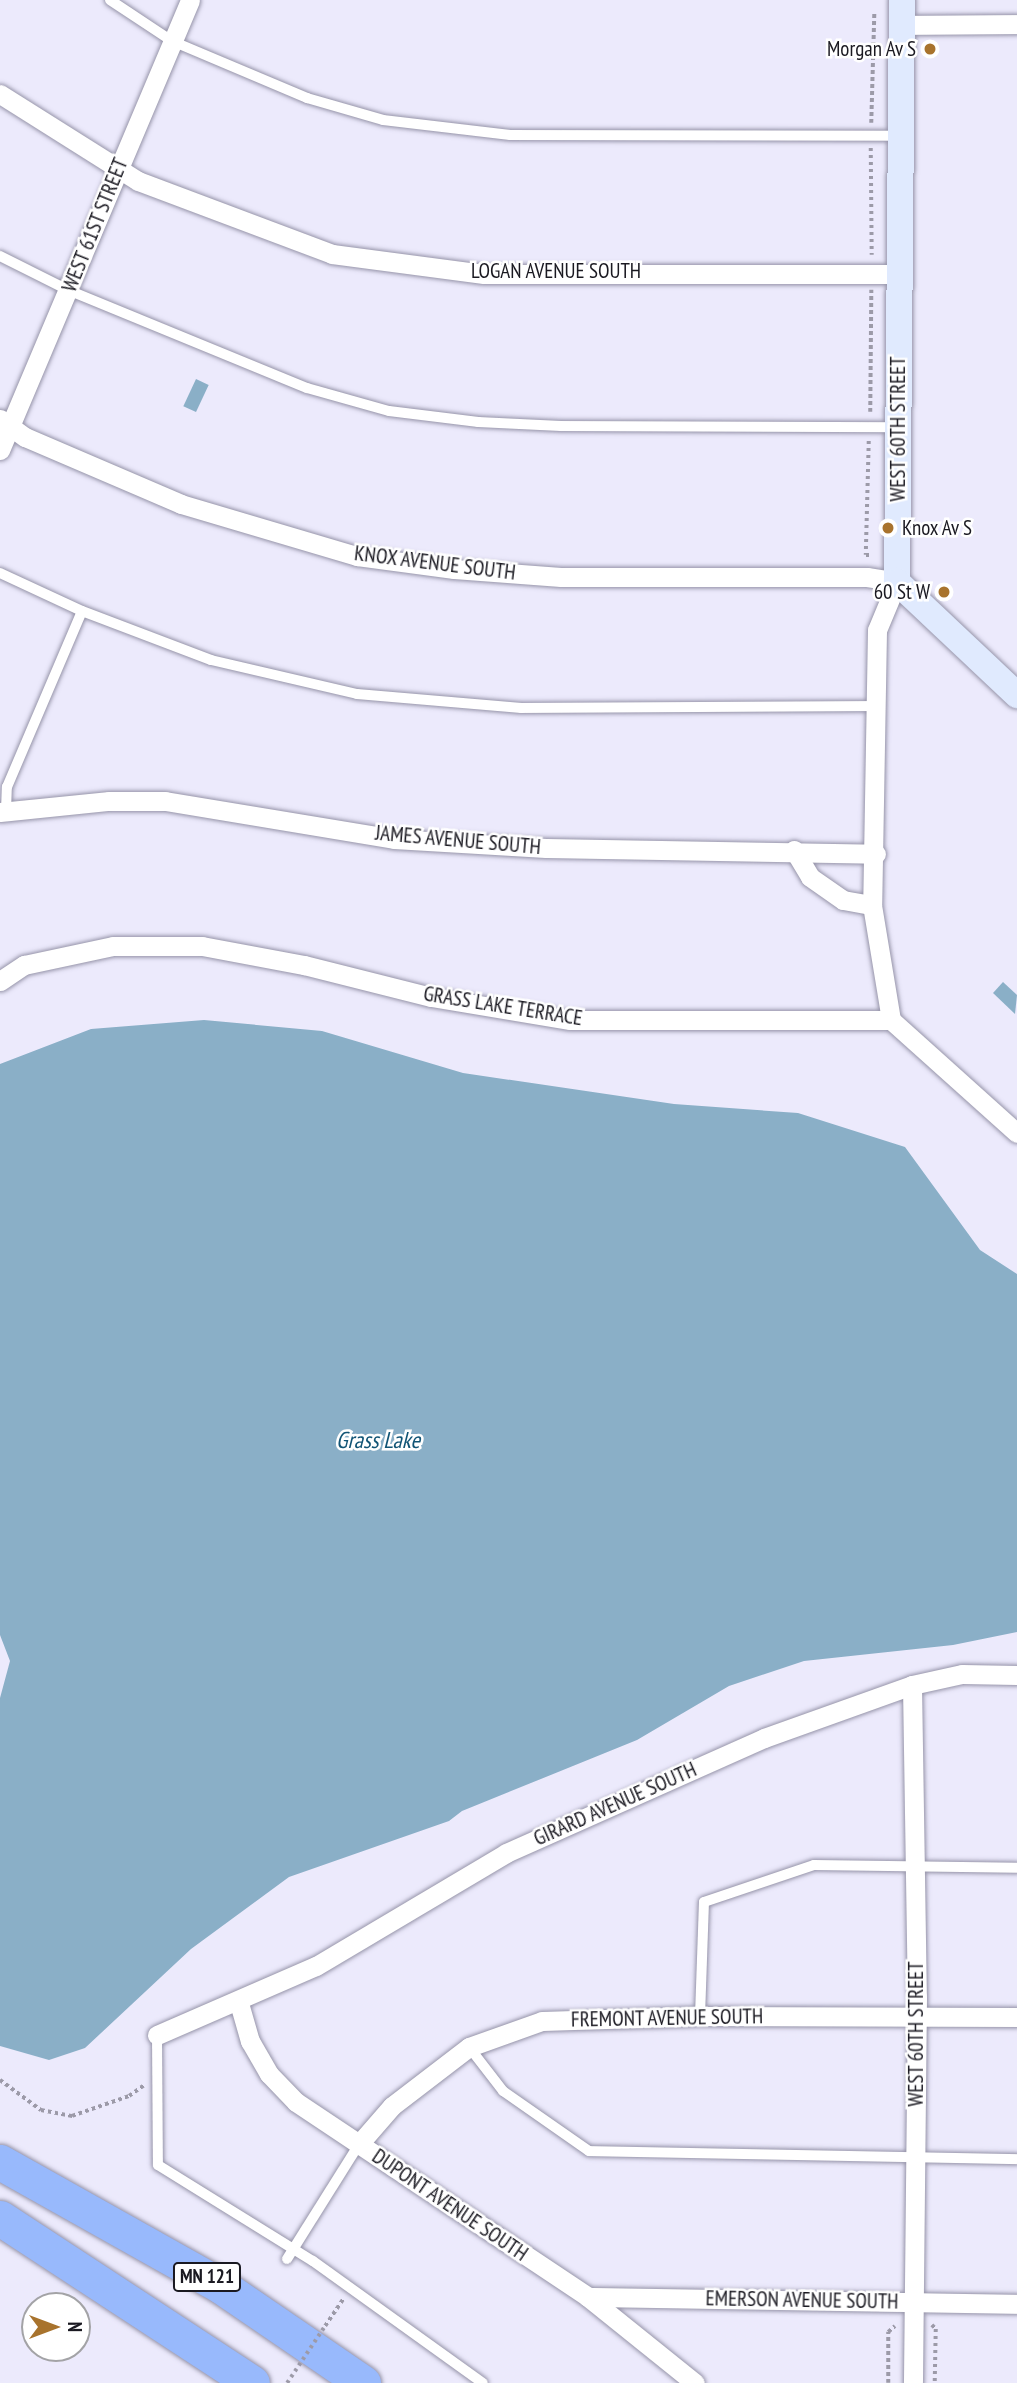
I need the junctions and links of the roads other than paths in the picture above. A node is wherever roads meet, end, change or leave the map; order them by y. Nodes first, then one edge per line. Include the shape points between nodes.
1 (110, 0) edge
2 (190, 0) edge
3 (902, 12) edge
4 (1017, 24) edge
5 (172, 41) junction
6 (0, 94) edge
7 (900, 136) junction
8 (117, 170) junction
9 (0, 256) edge
10 (899, 274) junction
11 (68, 290) junction
12 (5, 421) edge
13 (897, 427) junction
14 (0, 450) edge
15 (0, 573) edge
16 (897, 582) junction
17 (82, 611) junction
18 (1017, 695) edge
19 (876, 706) junction
20 (3, 811) edge
21 (794, 850) junction
22 (876, 853) junction
23 (873, 905) junction
24 (0, 981) edge
25 (891, 1020) junction
26 (1017, 1133) edge
27 (1017, 1675) edge
28 (912, 1685) junction
29 (915, 1867) junction
30 (1017, 1868) edge
31 (239, 2003) junction
32 (700, 2016) junction
33 (1017, 2018) edge
34 (915, 2020) junction
35 (157, 2035) joint
36 (469, 2047) junction
37 (359, 2144) junction
38 (916, 2158) junction
39 (1017, 2158) edge
40 (0, 2162) edge
41 (72, 2199) junction
42 (2, 2223) edge
43 (294, 2249) junction
44 (287, 2259) dead end
45 (588, 2297) junction
46 (914, 2302) junction
47 (1017, 2304) edge
48 (252, 2383) edge
49 (363, 2383) edge
50 (483, 2383) edge
51 (695, 2383) edge
52 (913, 2383) edge

1 - 5 lane
2 - 5 street, WEST 61ST STREET
3 - 4 street
3 - 7 street, WEST 60TH STREET
5 - 7 lane via 307,98 383,120 445,129 510,135
5 - 8 street, WEST 61ST STREET
6 - 8 street, LOGAN AVENUE SOUTH
7 - 10 street, WEST 60TH STREET
8 - 10 street, LOGAN AVENUE SOUTH via 332,254 404,264 484,274
8 - 11 street, WEST 61ST STREET
9 - 11 lane
10 - 13 street, WEST 60TH STREET
11 - 12 street, WEST 61ST STREET
11 - 13 lane via 307,388 389,411 561,426
12 - 14 street, WEST 61ST STREET
12 - 16 street, KNOX AVENUE SOUTH via 25,437 181,504 357,556 561,577 867,577
13 - 16 street, WEST 60TH STREET
15 - 17 lane
16 - 18 street
16 - 19 street, WEST 60TH STREET via 877,630
17 - 19 lane via 211,660 357,694 447,705
17 - 20 lane via 7,787
19 - 22 street, WEST 60TH STREET
20 - 21 street, JAMES AVENUE SOUTH via 109,800 165,802 394,839 546,848
21 - 22 street, JAMES AVENUE SOUTH
21 - 23 street via 810,877 843,900
22 - 23 street, WEST 60TH STREET
23 - 25 street, WEST 60TH STREET
24 - 25 street, GRASS LAKE TERRACE via 24,965 113,946 202,946 304,965 431,997 570,1020
25 - 26 street
27 - 28 street, GIRARD AVENUE SOUTH via 962,1674
28 - 29 street, WEST 60TH STREET
28 - 31 street, GIRARD AVENUE SOUTH via 764,1738 506,1853 316,1966
29 - 30 lane
29 - 32 lane via 814,1866 704,1902
29 - 34 street, WEST 60TH STREET
31 - 35 street, GIRARD AVENUE SOUTH
31 - 37 street, DUPONT AVENUE SOUTH via 250,2041 269,2074 296,2102
32 - 34 street, FREMONT AVENUE SOUTH
32 - 36 street, FREMONT AVENUE SOUTH via 542,2021
33 - 34 street, FREMONT AVENUE SOUTH
34 - 38 street, WEST 60TH STREET
35 - 43 lane via 158,2165
36 - 37 street, FREMONT AVENUE SOUTH via 392,2106
36 - 38 lane via 503,2091 589,2151
37 - 43 lane
37 - 45 street, DUPONT AVENUE SOUTH
38 - 39 lane
38 - 46 street, WEST 60TH STREET
40 - 41 highway, MN 121
41 - 42 highway via 51,2195 27,2202
41 - 49 highway, MN 121 via 221,2286
42 - 48 highway, MN 121
43 - 44 lane
43 - 50 lane
45 - 46 street, EMERSON AVENUE SOUTH
45 - 51 street, DUPONT AVENUE SOUTH
46 - 47 street, EMERSON AVENUE SOUTH
46 - 52 street, WEST 60TH STREET

